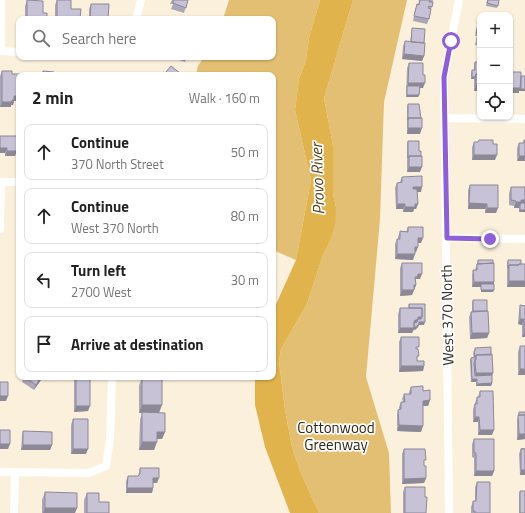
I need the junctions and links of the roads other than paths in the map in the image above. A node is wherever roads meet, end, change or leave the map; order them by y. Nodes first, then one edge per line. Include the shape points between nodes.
1 (1, 0) edge
2 (142, 0) edge
3 (460, 0) edge
4 (137, 16) edge
5 (0, 51) edge
6 (16, 52) edge
7 (445, 118) junction
8 (525, 119) edge
9 (0, 182) edge
10 (16, 182) edge
11 (0, 229) edge
12 (447, 238) junction
13 (525, 239) edge
14 (112, 380) edge
15 (0, 472) edge
16 (15, 473) junction
17 (14, 513) edge
18 (449, 513) edge

1 - 5 street
2 - 4 street
3 - 7 street, West 370 North via 444,77
5 - 6 street
7 - 8 street
7 - 12 street, West 370 North
9 - 10 street
9 - 11 street
12 - 13 street
12 - 18 street, West 370 North
14 - 16 street via 110,439 106,466 89,473
15 - 16 street
16 - 17 street

